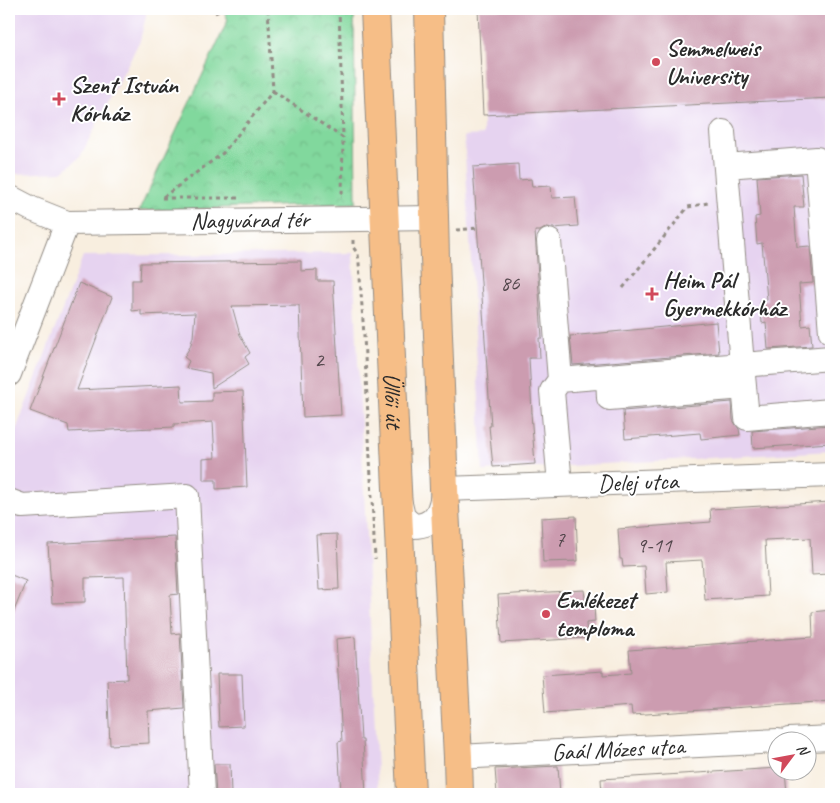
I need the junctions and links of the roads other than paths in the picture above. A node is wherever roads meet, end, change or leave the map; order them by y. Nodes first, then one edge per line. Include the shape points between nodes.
1 (375, 9) edge
2 (429, 9) edge
3 (723, 132) dead end
4 (726, 166) junction
5 (9, 196) edge
6 (385, 218) junction
7 (827, 221) edge
8 (67, 224) junction
9 (441, 224) junction
10 (549, 241) dead end
11 (831, 332) edge
12 (831, 358) edge
13 (9, 374) edge
14 (743, 376) junction
15 (560, 380) junction
16 (831, 411) edge
17 (831, 475) edge
18 (560, 485) junction
19 (444, 490) junction
20 (398, 494) junction
21 (9, 501) edge
22 (831, 738) edge
23 (818, 739) edge
24 (768, 742) edge
25 (458, 757) junction
26 (202, 794) edge
27 (411, 794) edge
28 (459, 794) edge

1 - 6 main road, Üllői út
2 - 9 main road, Üllői út
3 - 4 street
4 - 7 street via 817,159
4 - 14 street
5 - 8 street
6 - 8 street, Nagyvárad tér
6 - 9 street, Nagyvárad tér
6 - 20 main road, Üllői út
7 - 11 street
8 - 13 street
9 - 19 main road, Üllői út
10 - 15 street
12 - 14 street
14 - 15 street via 608,376
14 - 16 street via 747,418
15 - 18 street via 552,391
17 - 18 street, Delej utca
18 - 19 street, Delej utca
19 - 20 street via 441,508 432,520 420,526 413,526 403,517
19 - 25 main road, Üllői út
20 - 27 main road, Üllői út
21 - 26 street via 22,506 187,496
22 - 23 street
24 - 25 street, Gaál Mózes utca
25 - 28 main road, Üllői út

